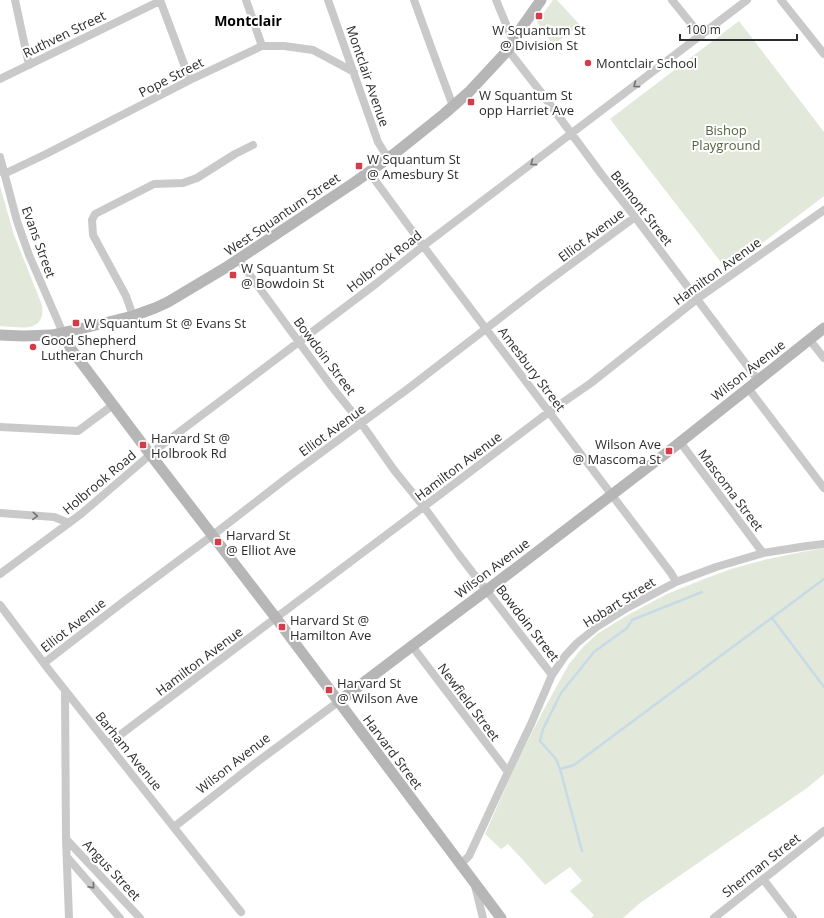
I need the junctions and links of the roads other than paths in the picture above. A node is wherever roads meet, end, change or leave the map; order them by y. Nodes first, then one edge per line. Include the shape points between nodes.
1 (15, 0) edge
2 (160, 0) edge
3 (246, 0) edge
4 (328, 0) edge
5 (414, 0) edge
6 (496, 0) edge
7 (541, 0) edge
8 (672, 0) edge
9 (747, 0) edge
10 (781, 0) edge
11 (701, 36) junction
12 (510, 45) junction
13 (262, 46) junction
14 (824, 54) edge
15 (29, 65) junction
16 (354, 72) junction
17 (0, 79) edge
18 (190, 80) junction
19 (453, 106) junction
20 (571, 134) junction
21 (253, 145) dead end
22 (0, 157) edge
23 (388, 158) junction
24 (368, 172) junction
25 (4, 174) junction
26 (824, 210) edge
27 (635, 217) junction
28 (423, 246) junction
29 (238, 260) junction
30 (697, 299) junction
31 (133, 316) junction
32 (824, 328) edge
33 (486, 329) junction
34 (63, 333) junction
35 (0, 335) edge
36 (810, 340) junction
37 (298, 341) junction
38 (824, 358) edge
39 (758, 380) junction
40 (748, 388) junction
41 (113, 405) junction
42 (549, 412) junction
43 (361, 423) junction
44 (0, 427) edge
45 (680, 442) junction
46 (150, 454) junction
47 (824, 488) edge
48 (612, 495) junction
49 (424, 507) junction
50 (0, 514) edge
51 (69, 523) junction
52 (213, 535) junction
53 (824, 544) edge
54 (763, 553) junction
55 (0, 574) edge
56 (676, 582) junction
57 (487, 590) junction
58 (0, 605) edge
59 (276, 618) junction
60 (412, 646) junction
61 (44, 663) junction
62 (552, 675) junction
63 (65, 690) junction
64 (338, 702) junction
65 (108, 744) junction
66 (508, 772) junction
67 (174, 827) junction
68 (824, 831) edge
69 (66, 839) junction
70 (67, 857) junction
71 (461, 864) junction
72 (763, 879) junction
73 (475, 884) junction
74 (241, 912) dead end
75 (69, 918) edge
76 (120, 918) edge
77 (140, 918) edge
78 (483, 918) edge
79 (501, 918) edge
80 (714, 918) edge
81 (794, 918) edge

1 - 15 street
2 - 15 street, Ruthven Street
2 - 18 street
3 - 13 street
4 - 16 street, Montclair Avenue
5 - 19 street
6 - 12 street, Belmont Street
7 - 12 street, West Squantum Street
8 - 11 street
9 - 11 street, Holbrook Road
10 - 14 street
11 -> 20 street, Holbrook Road
12 - 19 street, West Squantum Street via 469,92
12 - 20 street, Belmont Street
13 - 16 street, Pope Street via 313,50
13 - 18 street, Pope Street
15 - 17 street, Ruthven Street
16 - 23 street, Montclair Avenue via 378,142
18 - 25 street, Pope Street
19 - 23 street, West Squantum Street
20 - 27 street, Belmont Street
20 -> 28 street, Holbrook Road
21 - 31 street via 197,178 183,183 154,184 95,214 92,220 93,235 126,296
22 - 25 street, Evans Street
23 - 24 street, West Squantum Street
24 - 28 street, Amesbury Street
24 - 29 street, West Squantum Street
25 - 34 street, Evans Street via 16,221
26 - 30 street, Hamilton Avenue
27 - 30 street, Belmont Street
27 - 33 street, Elliot Avenue
28 - 33 street, Amesbury Street
28 - 37 street, Holbrook Road
29 - 31 street, West Squantum Street via 168,302
29 - 37 street, Bowdoin Street
30 - 39 street, Belmont Street
30 - 42 street, Hamilton Avenue via 591,383
31 - 34 street, West Squantum Street
32 - 36 street, Wilson Avenue
33 - 42 street, Amesbury Street
33 - 43 street, Elliot Avenue
34 - 35 street, West Squantum Street via 38,336
34 - 41 street, Harvard Street via 71,349
36 - 38 street
36 - 39 street, Wilson Avenue
37 - 43 street, Bowdoin Street
37 - 46 street, Holbrook Road
39 - 40 street, Wilson Avenue
40 - 45 street, Wilson Avenue
40 - 47 street
41 - 44 street via 78,431
41 - 46 street, Harvard Street
42 - 48 street, Amesbury Street
42 - 49 street, Hamilton Avenue
43 - 49 street, Bowdoin Street
43 - 52 street, Elliot Avenue
45 - 48 street, Wilson Avenue
45 - 54 street, Mascoma Street
46 - 51 street, Holbrook Road
46 - 52 street, Harvard Street
48 - 56 street, Amesbury Street
48 - 57 street, Wilson Avenue
49 - 57 street, Bowdoin Street
49 - 59 street, Hamilton Avenue
50 -> 51 street via 54,517
51 - 55 street, Holbrook Road
52 - 59 street, Harvard Street
52 - 61 street, Elliot Avenue
53 - 54 street, Hobart Street
54 - 56 street, Hobart Street
56 - 62 street, Hobart Street via 598,626 577,643
57 - 60 street, Wilson Avenue
57 - 62 street, Bowdoin Street
58 - 61 street, Barham Avenue
59 - 64 street, Harvard Street
59 - 65 street, Hamilton Avenue
60 - 64 street, Wilson Avenue
60 - 66 street, Newfield Street
61 - 63 street, Barham Avenue
62 - 66 street, Hobart Street
63 - 65 street, Barham Avenue
63 - 69 street
64 - 67 street, Wilson Avenue
64 - 71 street, Harvard Street
65 - 67 street, Barham Avenue
66 - 71 street, Hobart Street via 469,856
67 - 74 street, Barham Avenue
68 - 72 street, Sherman Street
69 - 70 street
69 - 77 street, Angus Street
70 - 75 street
70 -> 76 street, Angus Street
71 - 73 street, Harvard Street
72 - 80 street, Sherman Street
72 - 81 street
73 - 78 street
73 - 79 street, Harvard Street

